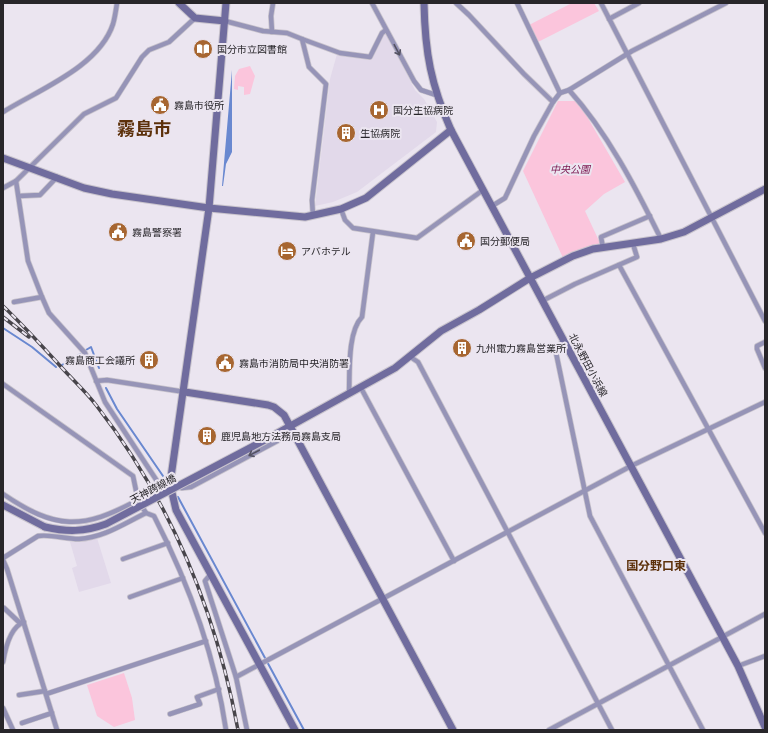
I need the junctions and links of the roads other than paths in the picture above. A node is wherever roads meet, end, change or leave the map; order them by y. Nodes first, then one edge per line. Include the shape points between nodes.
1 (118, 3) edge
2 (179, 3) edge
3 (226, 3) edge
4 (273, 3) edge
5 (372, 3) edge
6 (424, 3) edge
7 (456, 3) edge
8 (517, 3) edge
9 (601, 3) edge
10 (639, 3) edge
11 (726, 3) edge
12 (195, 18) junction
13 (609, 19) junction
14 (225, 21) junction
15 (386, 30) junction
16 (272, 32) junction
17 (302, 39) junction
18 (628, 55) junction
19 (569, 90) junction
20 (560, 93) junction
21 (436, 95) junction
22 (553, 102) junction
23 (3, 112) edge
24 (451, 130) junction
25 (3, 158) edge
26 (29, 167) junction
27 (57, 177) junction
28 (16, 181) junction
29 (3, 188) edge
30 (765, 189) edge
31 (483, 190) junction
32 (19, 196) junction
33 (492, 206) junction
34 (209, 208) junction
35 (340, 209) junction
36 (313, 216) junction
37 (650, 216) junction
38 (712, 217) junction
39 (373, 232) junction
40 (661, 240) junction
41 (633, 244) junction
42 (603, 248) junction
43 (619, 265) junction
44 (530, 278) junction
45 (42, 297) junction
46 (542, 301) junction
47 (14, 302) dead end
48 (765, 321) edge
49 (564, 341) junction
50 (765, 342) edge
51 (409, 356) junction
52 (765, 368) edge
53 (96, 381) junction
54 (3, 384) edge
55 (361, 388) junction
56 (185, 392) junction
57 (349, 394) junction
58 (765, 402) edge
59 (291, 426) junction
60 (283, 430) junction
61 (708, 430) junction
62 (631, 466) junction
63 (170, 484) junction
64 (584, 491) junction
65 (3, 494) edge
66 (138, 500) junction
67 (3, 505) edge
68 (146, 513) junction
69 (507, 532) junction
70 (765, 533) edge
71 (168, 543) junction
72 (3, 559) edge
73 (123, 559) dead end
74 (454, 561) junction
75 (210, 575) junction
76 (183, 578) junction
77 (130, 597) dead end
78 (383, 599) junction
79 (4, 608) dead end
80 (765, 614) edge
81 (22, 623) junction
82 (722, 637) junction
83 (206, 641) junction
84 (765, 656) edge
85 (3, 662) edge
86 (260, 664) junction
87 (670, 665) junction
88 (738, 666) junction
89 (236, 677) junction
90 (219, 689) junction
91 (46, 693) junction
92 (19, 695) dead end
93 (598, 703) junction
94 (3, 708) edge
95 (52, 714) junction
96 (170, 714) dead end
97 (22, 723) dead end
98 (765, 727) edge
99 (13, 730) edge
100 (57, 730) edge
101 (226, 730) edge
102 (247, 730) edge
103 (295, 730) edge
104 (453, 730) edge
105 (549, 730) edge
106 (612, 730) edge
107 (703, 730) edge

1 - 23 street via 108,35 80,66
2 - 12 street
3 - 14 street
4 - 16 street
5 - 15 street
6 - 21 street, 北永野田小浜線 via 426,49
7 - 22 street
8 - 20 street
9 - 13 street
10 - 13 street
11 - 18 street
12 - 14 street
12 - 26 street via 169,42 149,50 116,98 84,114
13 - 18 street
14 - 16 street
14 - 34 street
15 - 17 street via 370,57 340,53
15 -> 21 street via 417,86 427,93
16 - 17 street via 287,33
17 - 36 street via 309,67 324,79 327,87 312,200
18 - 19 street
18 - 38 street
19 - 20 street
19 - 37 street via 628,172
20 - 22 street
21 - 24 street, 北永野田小浜線
22 - 33 street via 505,198
24 - 31 street, 北永野田小浜線
24 - 35 street via 376,191
25 - 26 street
26 - 27 street
26 - 28 street
27 - 32 street via 40,195
27 - 34 street via 84,188 112,194
28 - 29 street
28 - 32 street
30 - 38 street, 天神跨線橋
31 - 33 street, 北永野田小浜線
31 - 39 street via 417,238
32 - 45 street via 28,261
33 - 44 street, 北永野田小浜線
34 - 36 street via 292,217
34 - 56 street
35 - 36 street
35 - 39 street via 345,220 353,228
37 - 40 street
37 - 42 street via 601,237
38 - 40 street, 天神跨線橋 via 684,232
38 - 48 street
39 - 57 street via 362,317 356,323 349,365
40 - 41 street, 天神跨線橋
41 - 42 street, 天神跨線橋
41 - 43 street via 637,257
42 - 44 street, 天神跨線橋 via 573,256
43 - 46 street
43 - 61 street
44 - 46 street, 北永野田小浜線
44 - 51 street, 天神跨線橋 via 441,331
45 - 47 street
45 - 53 street via 50,313 85,353
46 - 49 street, 北永野田小浜線
49 - 62 street, 北永野田小浜線
49 - 64 street via 555,348
50 - 52 street via 757,346 757,349
51 - 55 street, 天神跨線橋 via 395,368
51 - 69 street via 418,362
53 - 56 street via 107,380
53 - 63 street via 105,402 157,481
54 - 66 street via 130,473 135,482
55 - 57 street, 天神跨線橋
55 - 74 street
56 - 59 street via 274,407 284,415
56 - 63 street
57 - 59 street, 天神跨線橋
58 - 61 street
59 - 60 street, 天神跨線橋
59 - 78 street
60 -> 63 street via 279,440 191,487 182,488
60 - 67 street, 天神跨線橋, bridge via 106,524 90,530 63,532 44,527
61 - 62 street
61 - 70 street
62 - 64 street
62 - 82 street, 北永野田小浜線
63 - 75 street via 176,510
64 - 69 street
64 - 87 street via 590,516
65 - 66 street via 34,514 70,523 103,517
66 - 68 street
68 - 71 street via 154,516
68 - 72 street via 110,531 80,539 38,536
69 - 74 street
69 - 93 street
71 - 73 street
71 - 76 street
72 - 81 street
74 - 78 street
75 - 86 street
75 - 89 street via 205,581
76 - 77 street
76 - 83 street
78 - 86 street
78 - 104 street
79 - 81 street
80 - 82 street
81 - 85 street via 10,637
81 - 91 street
82 - 87 street
82 - 88 street, 北永野田小浜線
83 - 90 street
83 - 91 street
84 - 88 street
86 - 89 street
86 - 103 street
87 - 93 street
87 - 107 street
88 - 98 street, 北永野田小浜線
89 - 102 street
90 - 96 street via 197,696 200,704
90 - 101 street
91 - 92 street
91 - 95 street
93 - 105 street
93 - 106 street
94 - 99 street
95 - 97 street
95 - 100 street

